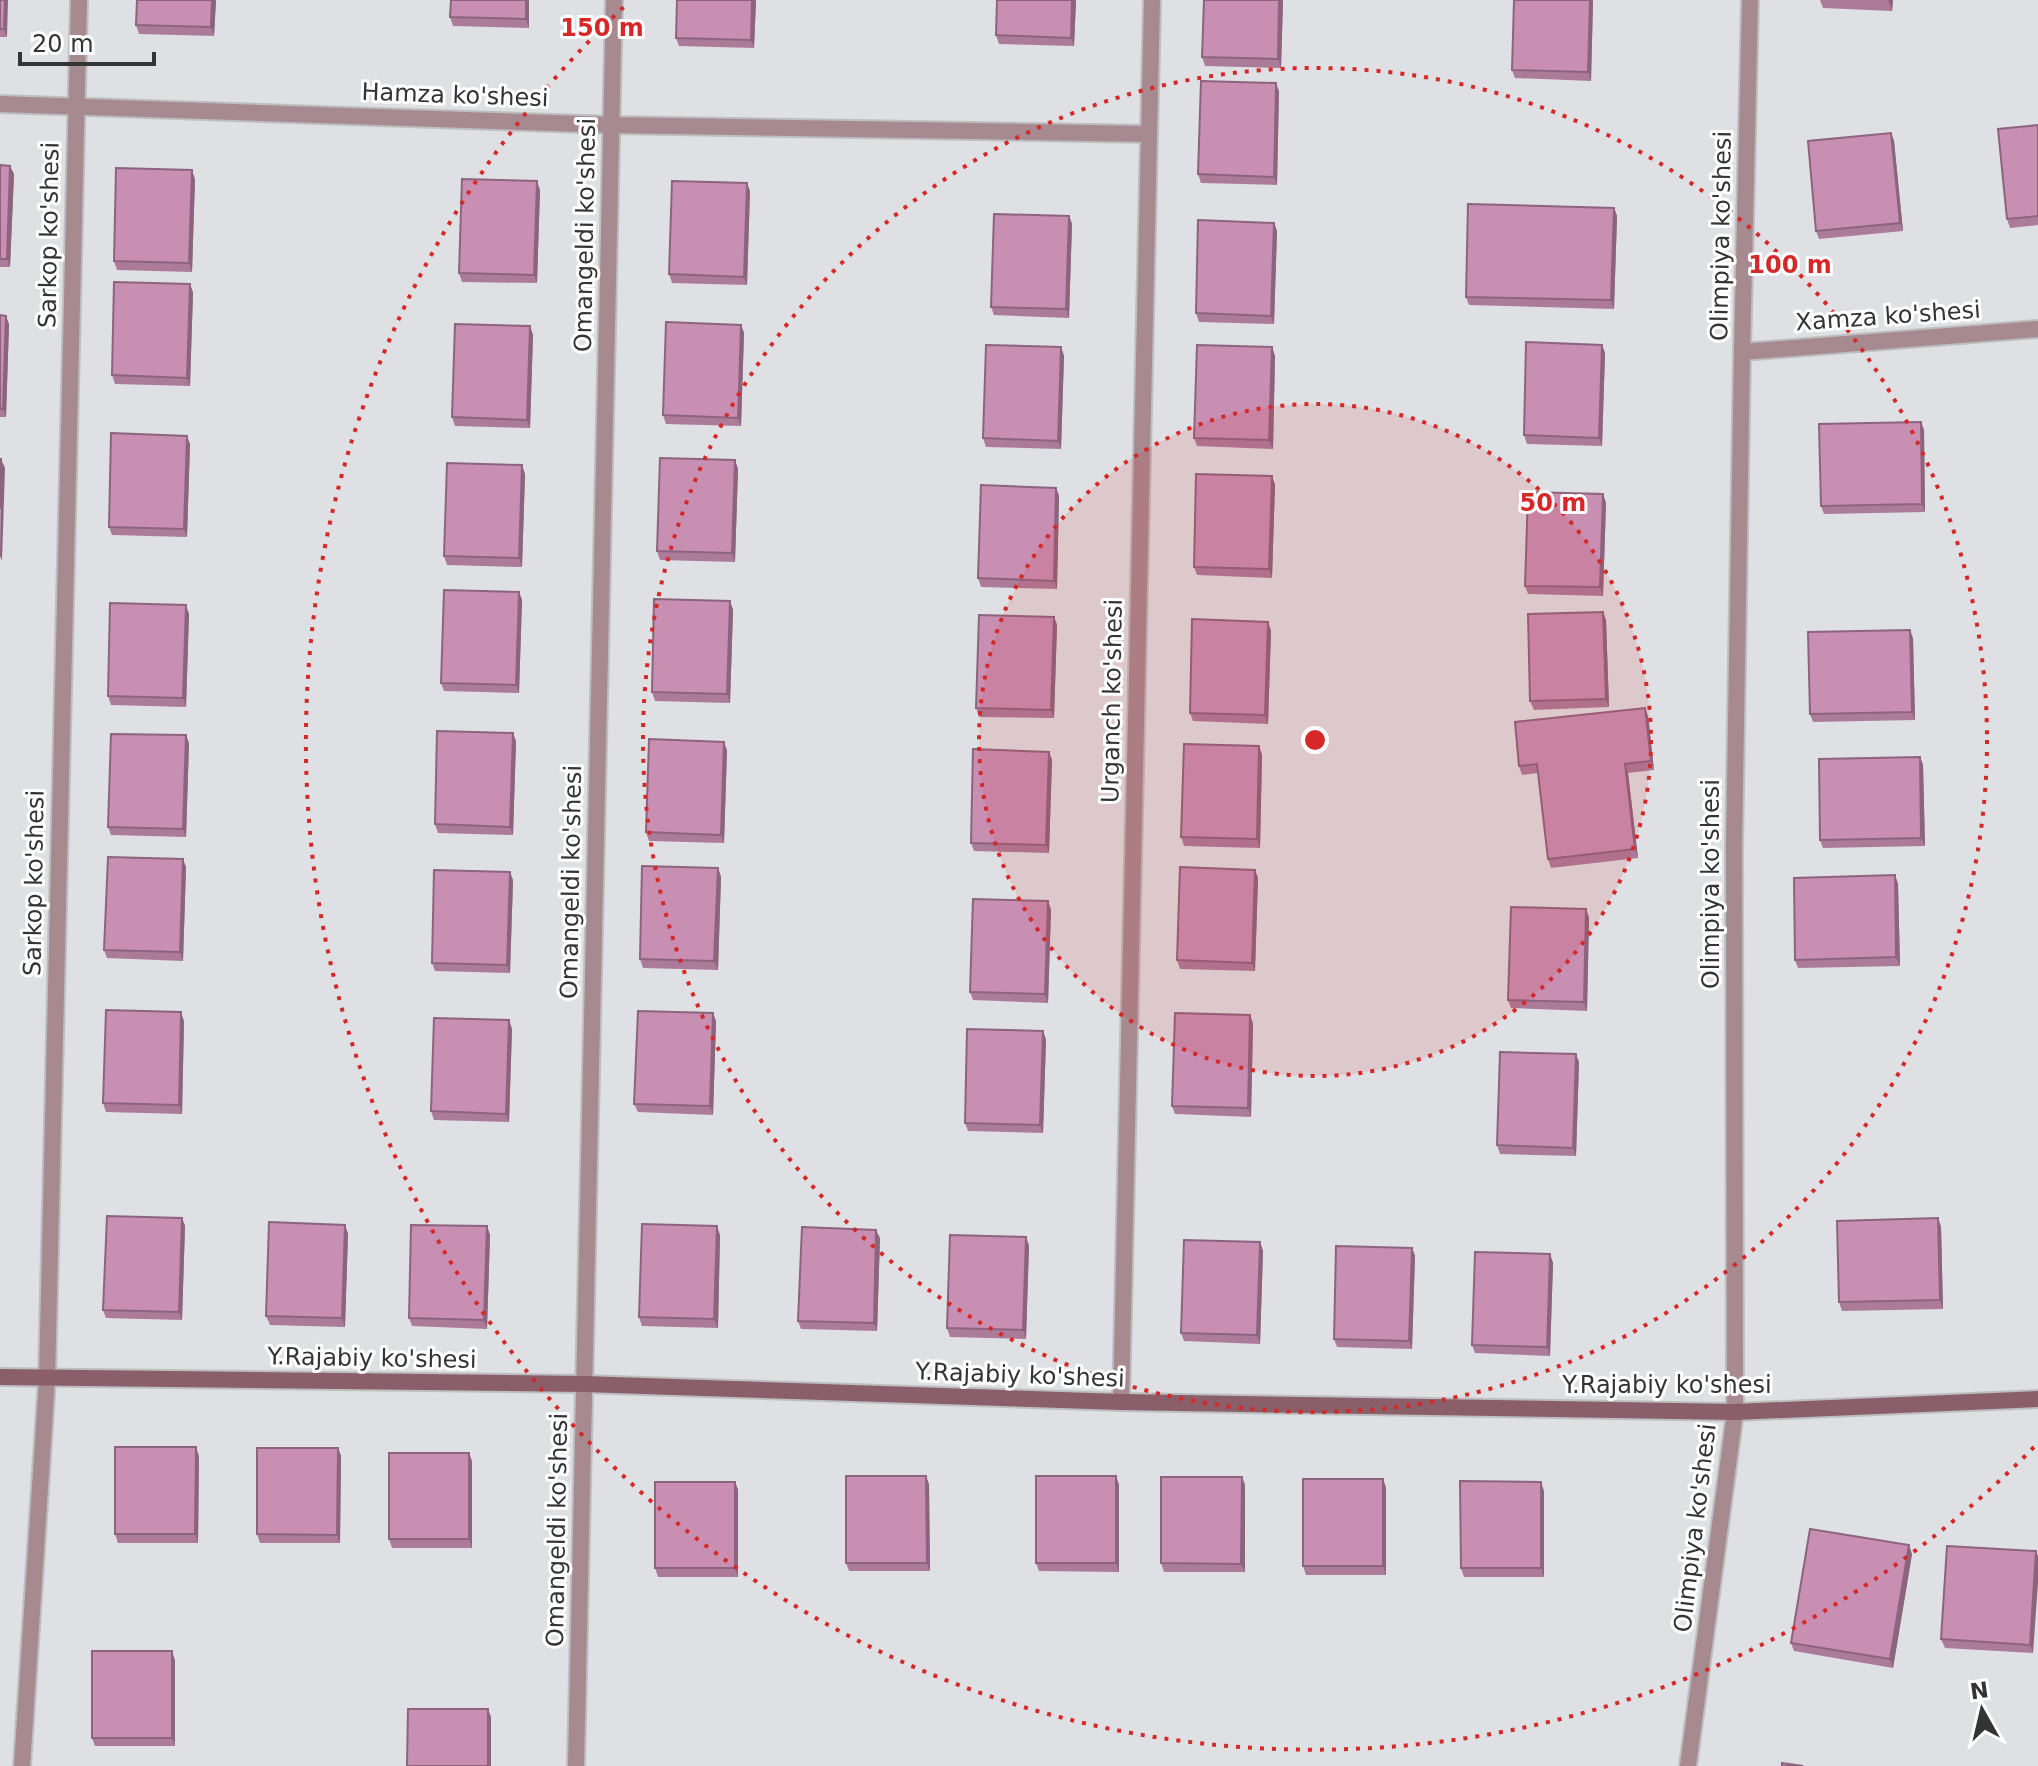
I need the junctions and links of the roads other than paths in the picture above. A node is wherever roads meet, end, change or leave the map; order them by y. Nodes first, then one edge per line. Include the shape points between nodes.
1 (79, 0) edge
2 (614, 0) edge
3 (1152, 0) edge
4 (1750, 0) edge
5 (0, 104) edge
6 (76, 107) junction
7 (612, 125) junction
8 (1149, 134) junction
9 (2038, 329) edge
10 (1742, 352) junction
11 (0, 1377) edge
12 (47, 1379) junction
13 (584, 1384) junction
14 (2038, 1399) edge
15 (1121, 1402) junction
16 (1735, 1412) junction
17 (22, 1766) edge
18 (576, 1766) edge
19 (1688, 1766) edge

1 - 6 street, Sarkop ko'shesi
2 - 7 street, Omangeldi ko'shesi
3 - 8 street, Urganch ko'shesi
4 - 10 street, Olimpiya ko'shesi
5 - 6 street, Hamza ko'shesi
6 - 7 street, Hamza ko'shesi
6 - 12 street, Sarkop ko'shesi
7 - 8 street, Hamza ko'shesi
7 - 13 street, Omangeldi ko'shesi
8 - 15 street, Urganch ko'shesi
9 - 10 street, Xamza ko'shesi
10 - 16 street, Olimpiya ko'shesi via 1734,848
11 - 12 street, Y.Rajabiy ko'shesi
12 - 13 street, Y.Rajabiy ko'shesi
12 - 17 street, Sarkop ko'shesi
13 - 15 street, Y.Rajabiy ko'shesi
13 - 18 street, Omangeldi ko'shesi
14 - 16 street, Y.Rajabiy ko'shesi
15 - 16 street, Y.Rajabiy ko'shesi
16 - 19 street, Olimpiya ko'shesi

